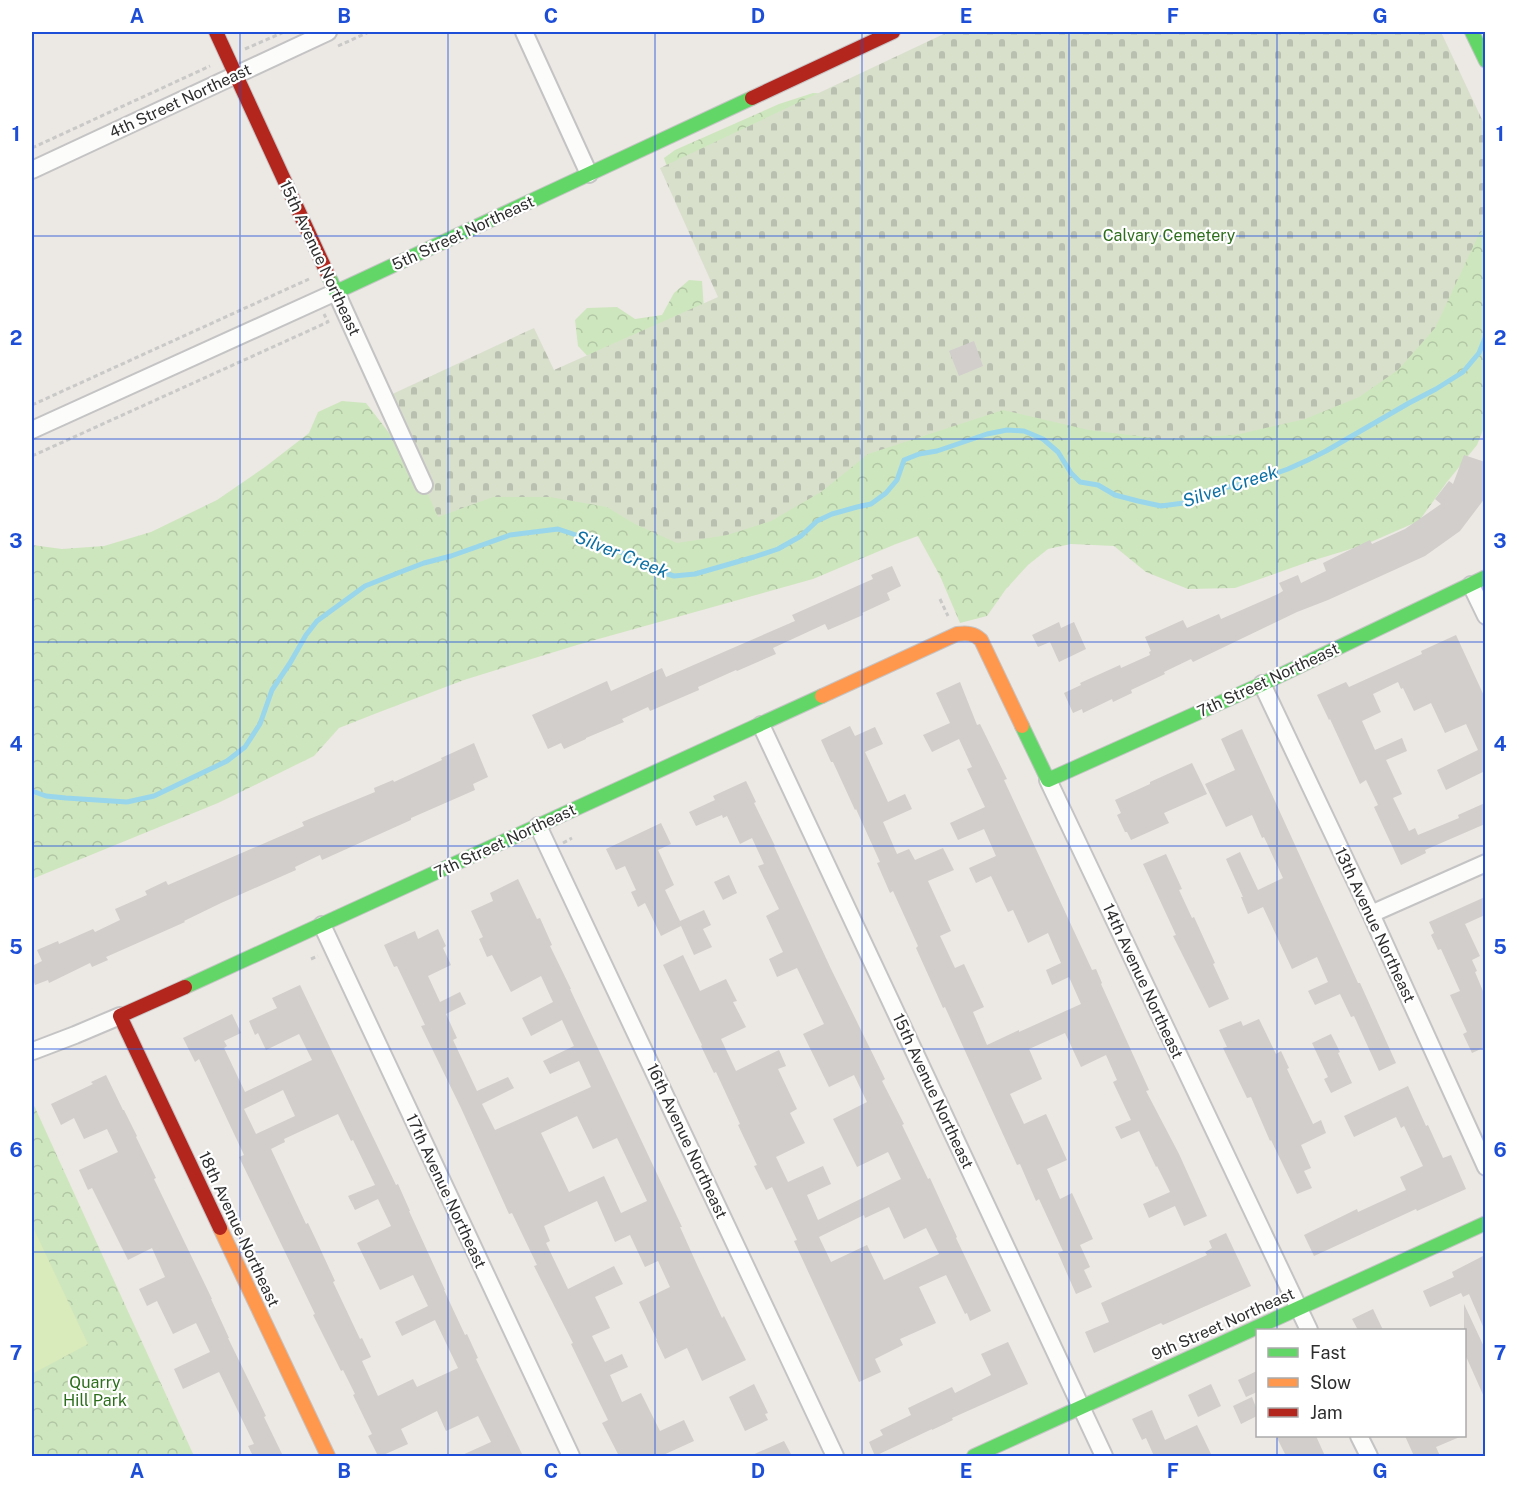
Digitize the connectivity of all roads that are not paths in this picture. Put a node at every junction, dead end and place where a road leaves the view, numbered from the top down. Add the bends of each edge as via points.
1 (216, 32) edge
2 (328, 32) edge
3 (524, 32) edge
4 (893, 32) edge
5 (1472, 32) edge
6 (1485, 61) edge
7 (236, 75) junction
8 (32, 170) edge
9 (589, 174) junction
10 (336, 292) junction
11 (32, 430) edge
12 (424, 485) dead end
13 (1478, 581) edge
14 (1485, 616) edge
15 (976, 634) joint
16 (1262, 684) junction
17 (761, 725) junction
18 (1048, 780) junction
19 (538, 826) junction
20 (1485, 863) edge
21 (1371, 914) junction
22 (322, 925) junction
23 (120, 1016) junction
24 (33, 1051) edge
25 (1485, 1167) edge
26 (1485, 1223) edge
27 (1299, 1308) junction
28 (1310, 1329) edge
29 (1081, 1407) junction
30 (1360, 1437) edge
31 (328, 1456) edge
32 (571, 1456) edge
33 (835, 1456) edge
34 (974, 1456) edge
35 (1104, 1456) edge
36 (1369, 1456) edge

1 - 7 street, 15th Avenue Northeast
2 - 7 street, 4th Street Northeast
3 - 9 street
4 - 9 street, 5th Street Northeast
5 - 6 street
7 - 8 street, 4th Street Northeast
7 - 10 street, 15th Avenue Northeast
9 - 10 street, 5th Street Northeast
10 - 11 street, 5th Street Northeast
10 - 12 street, 15th Avenue Northeast
13 - 14 street
13 - 16 street, 7th Street Northeast
15 - 17 street, 7th Street Northeast via 957,634
15 - 18 street, 14th Avenue Northeast via 987,649
16 - 18 street, 7th Street Northeast
16 - 21 street, 13th Avenue Northeast
17 - 19 street, 7th Street Northeast
17 - 29 street, 15th Avenue Northeast
18 - 27 street, 14th Avenue Northeast
19 - 22 street, 7th Street Northeast
19 - 33 street, 16th Avenue Northeast
20 - 21 street
21 - 25 street, 13th Avenue Northeast
22 - 23 street, 7th Street Northeast
22 - 32 street, 17th Avenue Northeast
23 - 24 street, 7th Street Northeast
23 - 31 street, 18th Avenue Northeast
26 - 27 street, 9th Street Northeast
27 - 28 street, 14th Avenue Northeast
27 - 29 street, 9th Street Northeast
29 - 34 street, 9th Street Northeast
29 - 35 street, 15th Avenue Northeast
30 - 36 street

